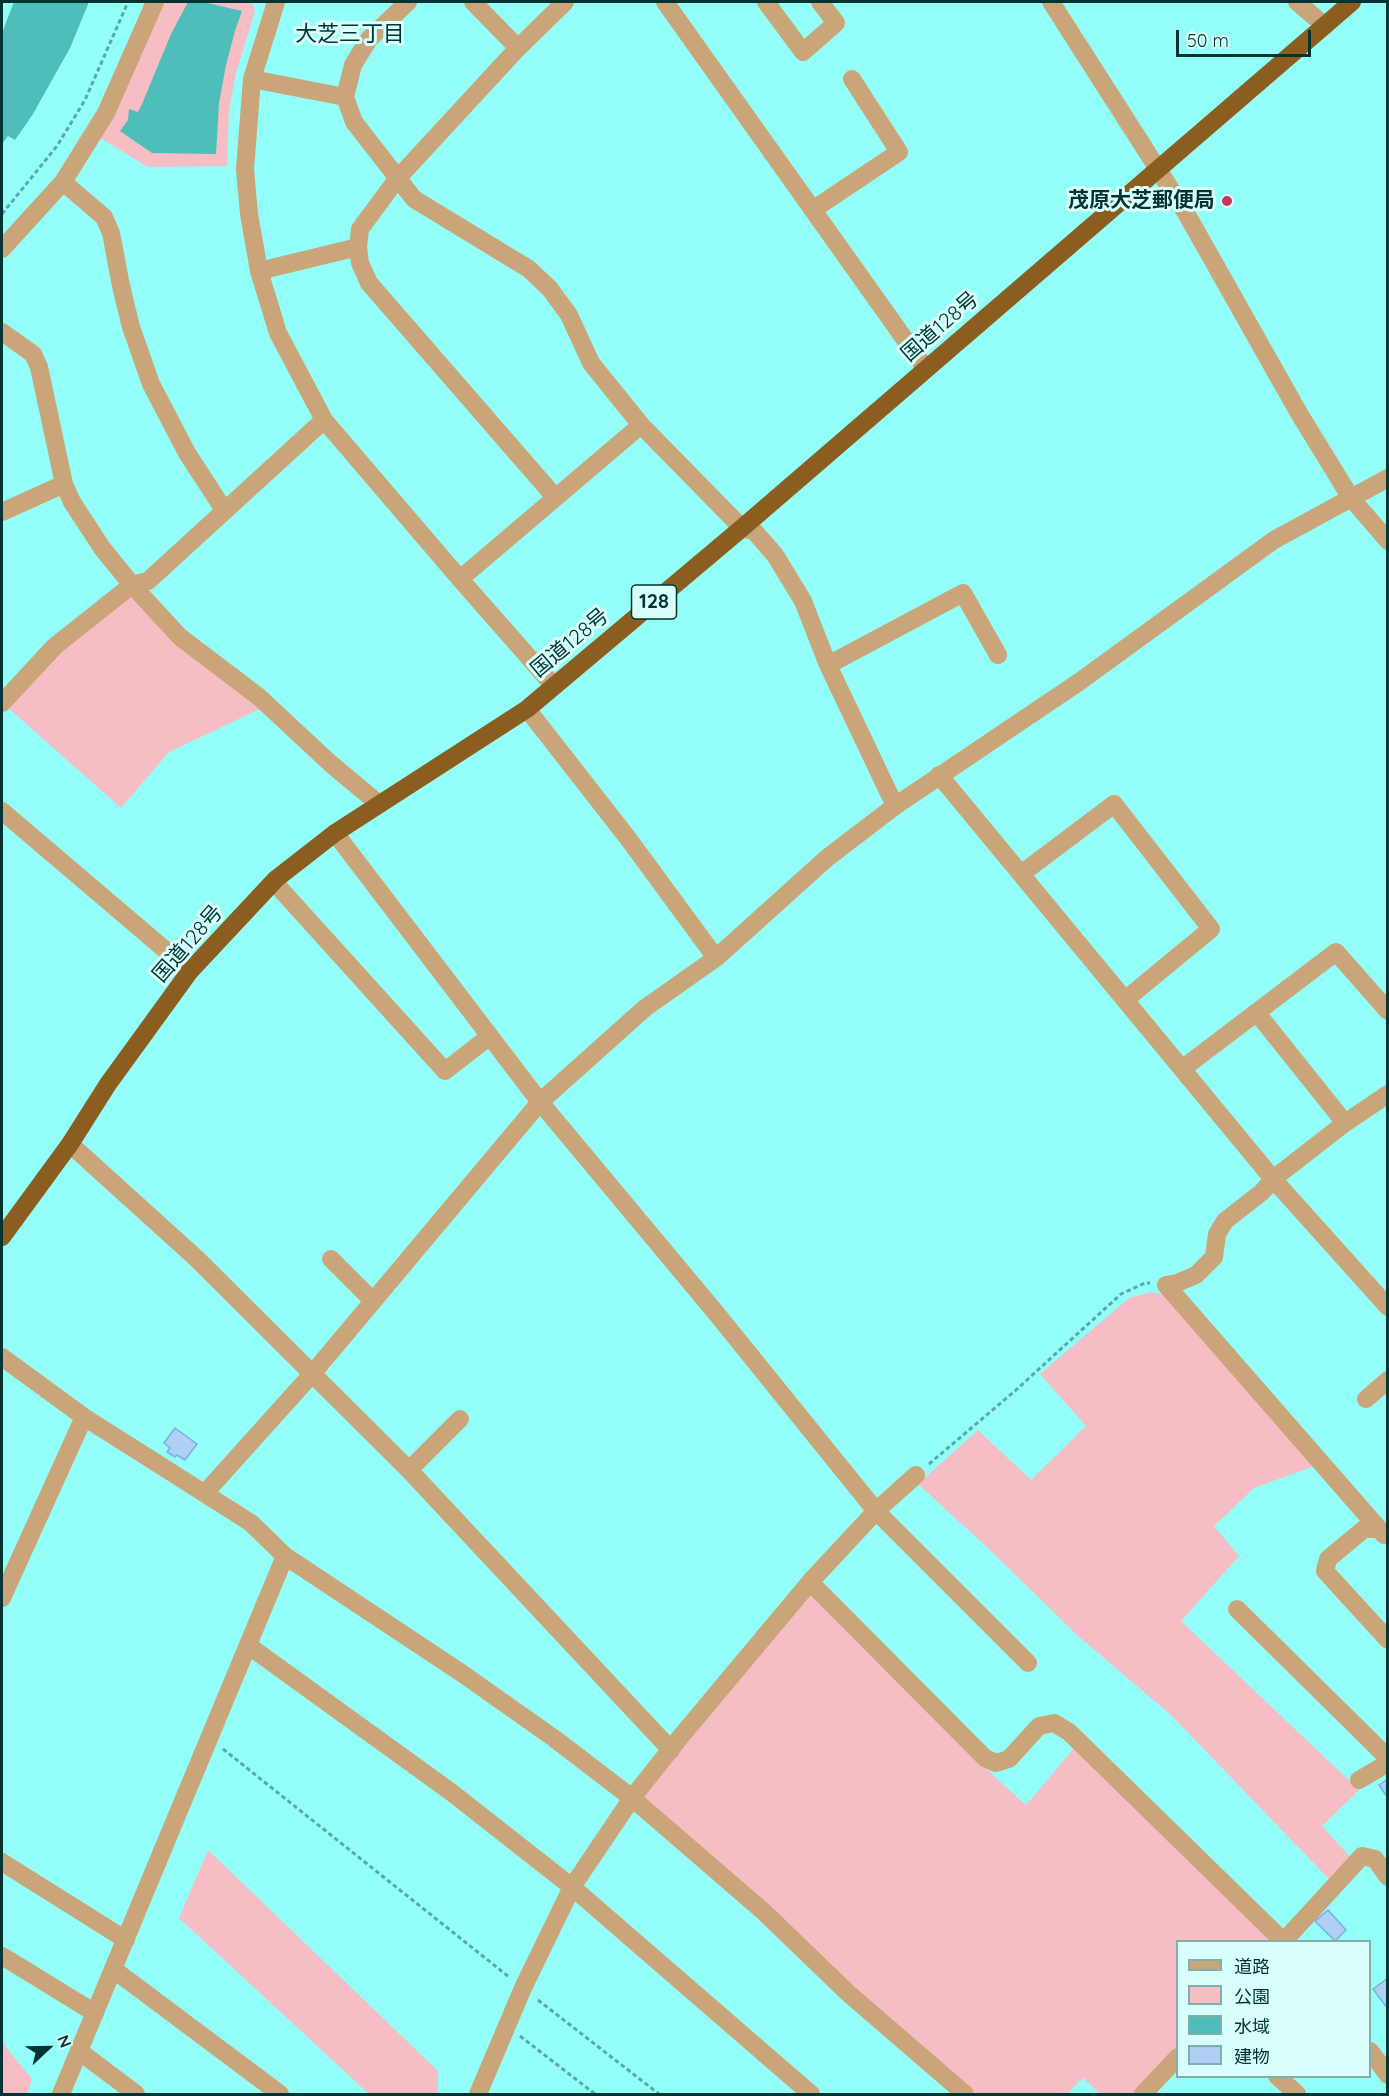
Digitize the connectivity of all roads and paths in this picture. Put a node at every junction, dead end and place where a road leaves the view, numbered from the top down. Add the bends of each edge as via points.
1 (128, 2) edge
2 (155, 2) edge
3 (276, 2) edge
4 (408, 2) edge
5 (473, 2) edge
6 (565, 2) edge
7 (665, 2) edge
8 (766, 2) edge
9 (820, 2) edge
10 (1051, 2) edge
11 (1297, 2) edge
12 (1352, 2) edge
13 (1324, 26) junction
14 (518, 48) junction
15 (252, 79) junction
16 (852, 79) dead end
17 (345, 97) junction
18 (1158, 169) junction
19 (397, 179) junction
20 (63, 182) junction
21 (814, 209) junction
22 (2, 214) edge
23 (358, 247) junction
24 (2, 249) edge
25 (259, 271) junction
26 (2, 332) edge
27 (926, 369) junction
28 (324, 420) junction
29 (641, 425) junction
30 (1388, 478) edge
31 (64, 483) junction
32 (555, 497) junction
33 (1351, 498) junction
34 (224, 510) junction
35 (2, 512) edge
36 (742, 528) junction
37 (1388, 541) edge
38 (460, 579) junction
39 (132, 585) junction
40 (998, 655) dead end
41 (828, 665) junction
42 (554, 686) junction
43 (2, 703) edge
44 (527, 710) junction
45 (939, 775) junction
46 (379, 804) junction
47 (895, 806) junction
48 (2, 811) edge
49 (335, 832) junction
50 (1021, 874) junction
51 (274, 882) junction
52 (716, 958) junction
53 (190, 971) junction
54 (1125, 1000) junction
55 (1388, 1011) edge
56 (1257, 1013) junction
57 (489, 1036) junction
58 (1182, 1069) junction
59 (1388, 1094) edge
60 (540, 1102) junction
61 (1345, 1123) junction
62 (70, 1144) junction
63 (1273, 1179) junction
64 (2, 1237) edge
65 (331, 1259) dead end
66 (1166, 1285) junction
67 (373, 1301) junction
68 (1388, 1307) edge
69 (2, 1357) edge
70 (312, 1374) junction
71 (1388, 1380) edge
72 (1366, 1399) dead end
73 (84, 1417) junction
74 (460, 1419) dead end
75 (409, 1470) junction
76 (916, 1475) joint
77 (206, 1493) junction
78 (876, 1511) junction
79 (1383, 1534) edge
80 (285, 1556) junction
81 (810, 1582) junction
82 (2, 1598) edge
83 (1238, 1609) dead end
84 (1388, 1640) edge
85 (249, 1646) junction
86 (1028, 1663) dead end
87 (210, 1739) junction
88 (671, 1750) junction
89 (1388, 1758) edge
90 (1388, 1763) edge
91 (1359, 1780) dead end
92 (633, 1798) junction
93 (2, 1862) edge
94 (1388, 1876) edge
95 (572, 1887) junction
96 (126, 1940) junction
97 (1283, 1940) edge
98 (1285, 1940) edge
99 (2, 1956) edge
100 (114, 1969) junction
101 (523, 1988) junction
102 (95, 2013) junction
103 (507, 2025) junction
104 (79, 2051) junction
105 (1371, 2052) edge
106 (1176, 2059) edge
107 (1388, 2075) edge
108 (1279, 2078) edge
109 (61, 2094) edge
110 (136, 2094) edge
111 (280, 2094) edge
112 (478, 2094) edge
113 (595, 2094) edge
114 (659, 2094) edge
115 (811, 2094) edge
116 (965, 2094) edge
117 (1143, 2094) edge
118 (1297, 2094) edge

1 - 22 path via 85,100 57,146
2 - 20 street via 106,114
3 - 15 street
4 - 17 street via 369,39 353,64
5 - 14 street
6 - 14 street
7 - 21 street
8 - 9 street via 803,52 836,23
10 - 18 street
11 - 13 street
12 - 13 highway, 国道128号 / 128
13 - 18 highway, 国道128号 / 128
14 - 19 street
15 - 17 street
15 - 25 street via 245,169
16 - 21 street via 899,152
17 - 19 street via 354,122
18 - 27 highway, 国道128号 / 128
18 - 33 street
19 - 23 street via 360,229
19 - 29 street via 414,199 529,270 550,288 569,315 591,363
20 - 24 street
20 - 34 street via 104,217 131,327 151,384 187,453
21 - 27 street
23 - 25 street
23 - 32 street via 369,283
25 - 28 street via 278,333
26 - 31 street via 33,354 39,367
27 - 36 highway, 国道128号 / 128
28 - 34 street
28 - 38 street
29 - 32 street
29 - 36 street
30 - 33 street
31 - 35 street
31 - 39 street via 102,548
32 - 38 street
33 - 37 street
33 - 45 street via 1274,540 1079,682
34 - 39 street via 148,581
36 - 41 street via 754,531 775,555 803,600
36 - 42 highway, 国道128号 / 128
38 - 42 street
39 - 43 street via 55,646
39 - 46 street via 180,637 259,697
40 - 41 street via 963,593
41 - 47 street
42 - 44 highway, 国道128号 / 128
44 - 46 highway, 国道128号 / 128
44 - 52 street
45 - 47 street
45 - 50 street
46 - 49 highway, 国道128号 / 128
47 - 52 street via 827,858
48 - 53 street
49 - 51 highway, 国道128号 / 128
49 - 57 street
50 - 54 street
50 - 54 street via 1114,804 1211,929
51 - 53 highway, 国道128号 / 128
51 - 57 street via 445,1071
52 - 60 street via 645,1008
53 - 62 highway, 国道128号 / 128
54 - 58 street
55 - 56 street via 1336,952
56 - 58 street
56 - 61 street
57 - 60 street
58 - 63 street
59 - 61 street
60 - 67 street
60 - 78 street
61 - 63 street
62 - 64 highway, 国道128号 / 128
62 - 70 street via 196,1258
63 - 66 street via 1225,1221 1217,1234 1214,1257 1196,1275
63 - 68 street
65 - 67 street
66 - 76 path via 1144,1283 1121,1294
66 - 79 street
67 - 70 street
69 - 73 street
70 - 75 street
70 - 77 street
71 - 72 street
73 - 77 street
73 - 82 street
74 - 75 street
75 - 88 street
76 - 78 street
77 - 80 street via 251,1523
78 - 81 street
78 - 86 street
79 - 84 street via 1364,1529 1328,1559 1325,1571
80 - 85 street
80 - 92 street via 472,1680
81 - 88 street
81 - 97 street via 985,1758 996,1763 1010,1759 1039,1726 1054,1724 1069,1732
83 - 89 street
85 - 87 street
85 - 95 street via 451,1792
87 - 96 street
87 - 101 path
88 - 92 street
90 - 91 street
92 - 95 street
92 - 116 street
93 - 96 street
94 - 98 street via 1376,1859 1362,1856
95 - 101 street
95 - 115 street
96 - 100 street
99 - 102 street
100 - 102 street
100 - 111 street
101 - 103 street
101 - 114 path
102 - 104 street
103 - 112 street
103 - 113 path
104 - 109 street
104 - 110 street
105 - 107 street
106 - 117 street
108 - 118 street

